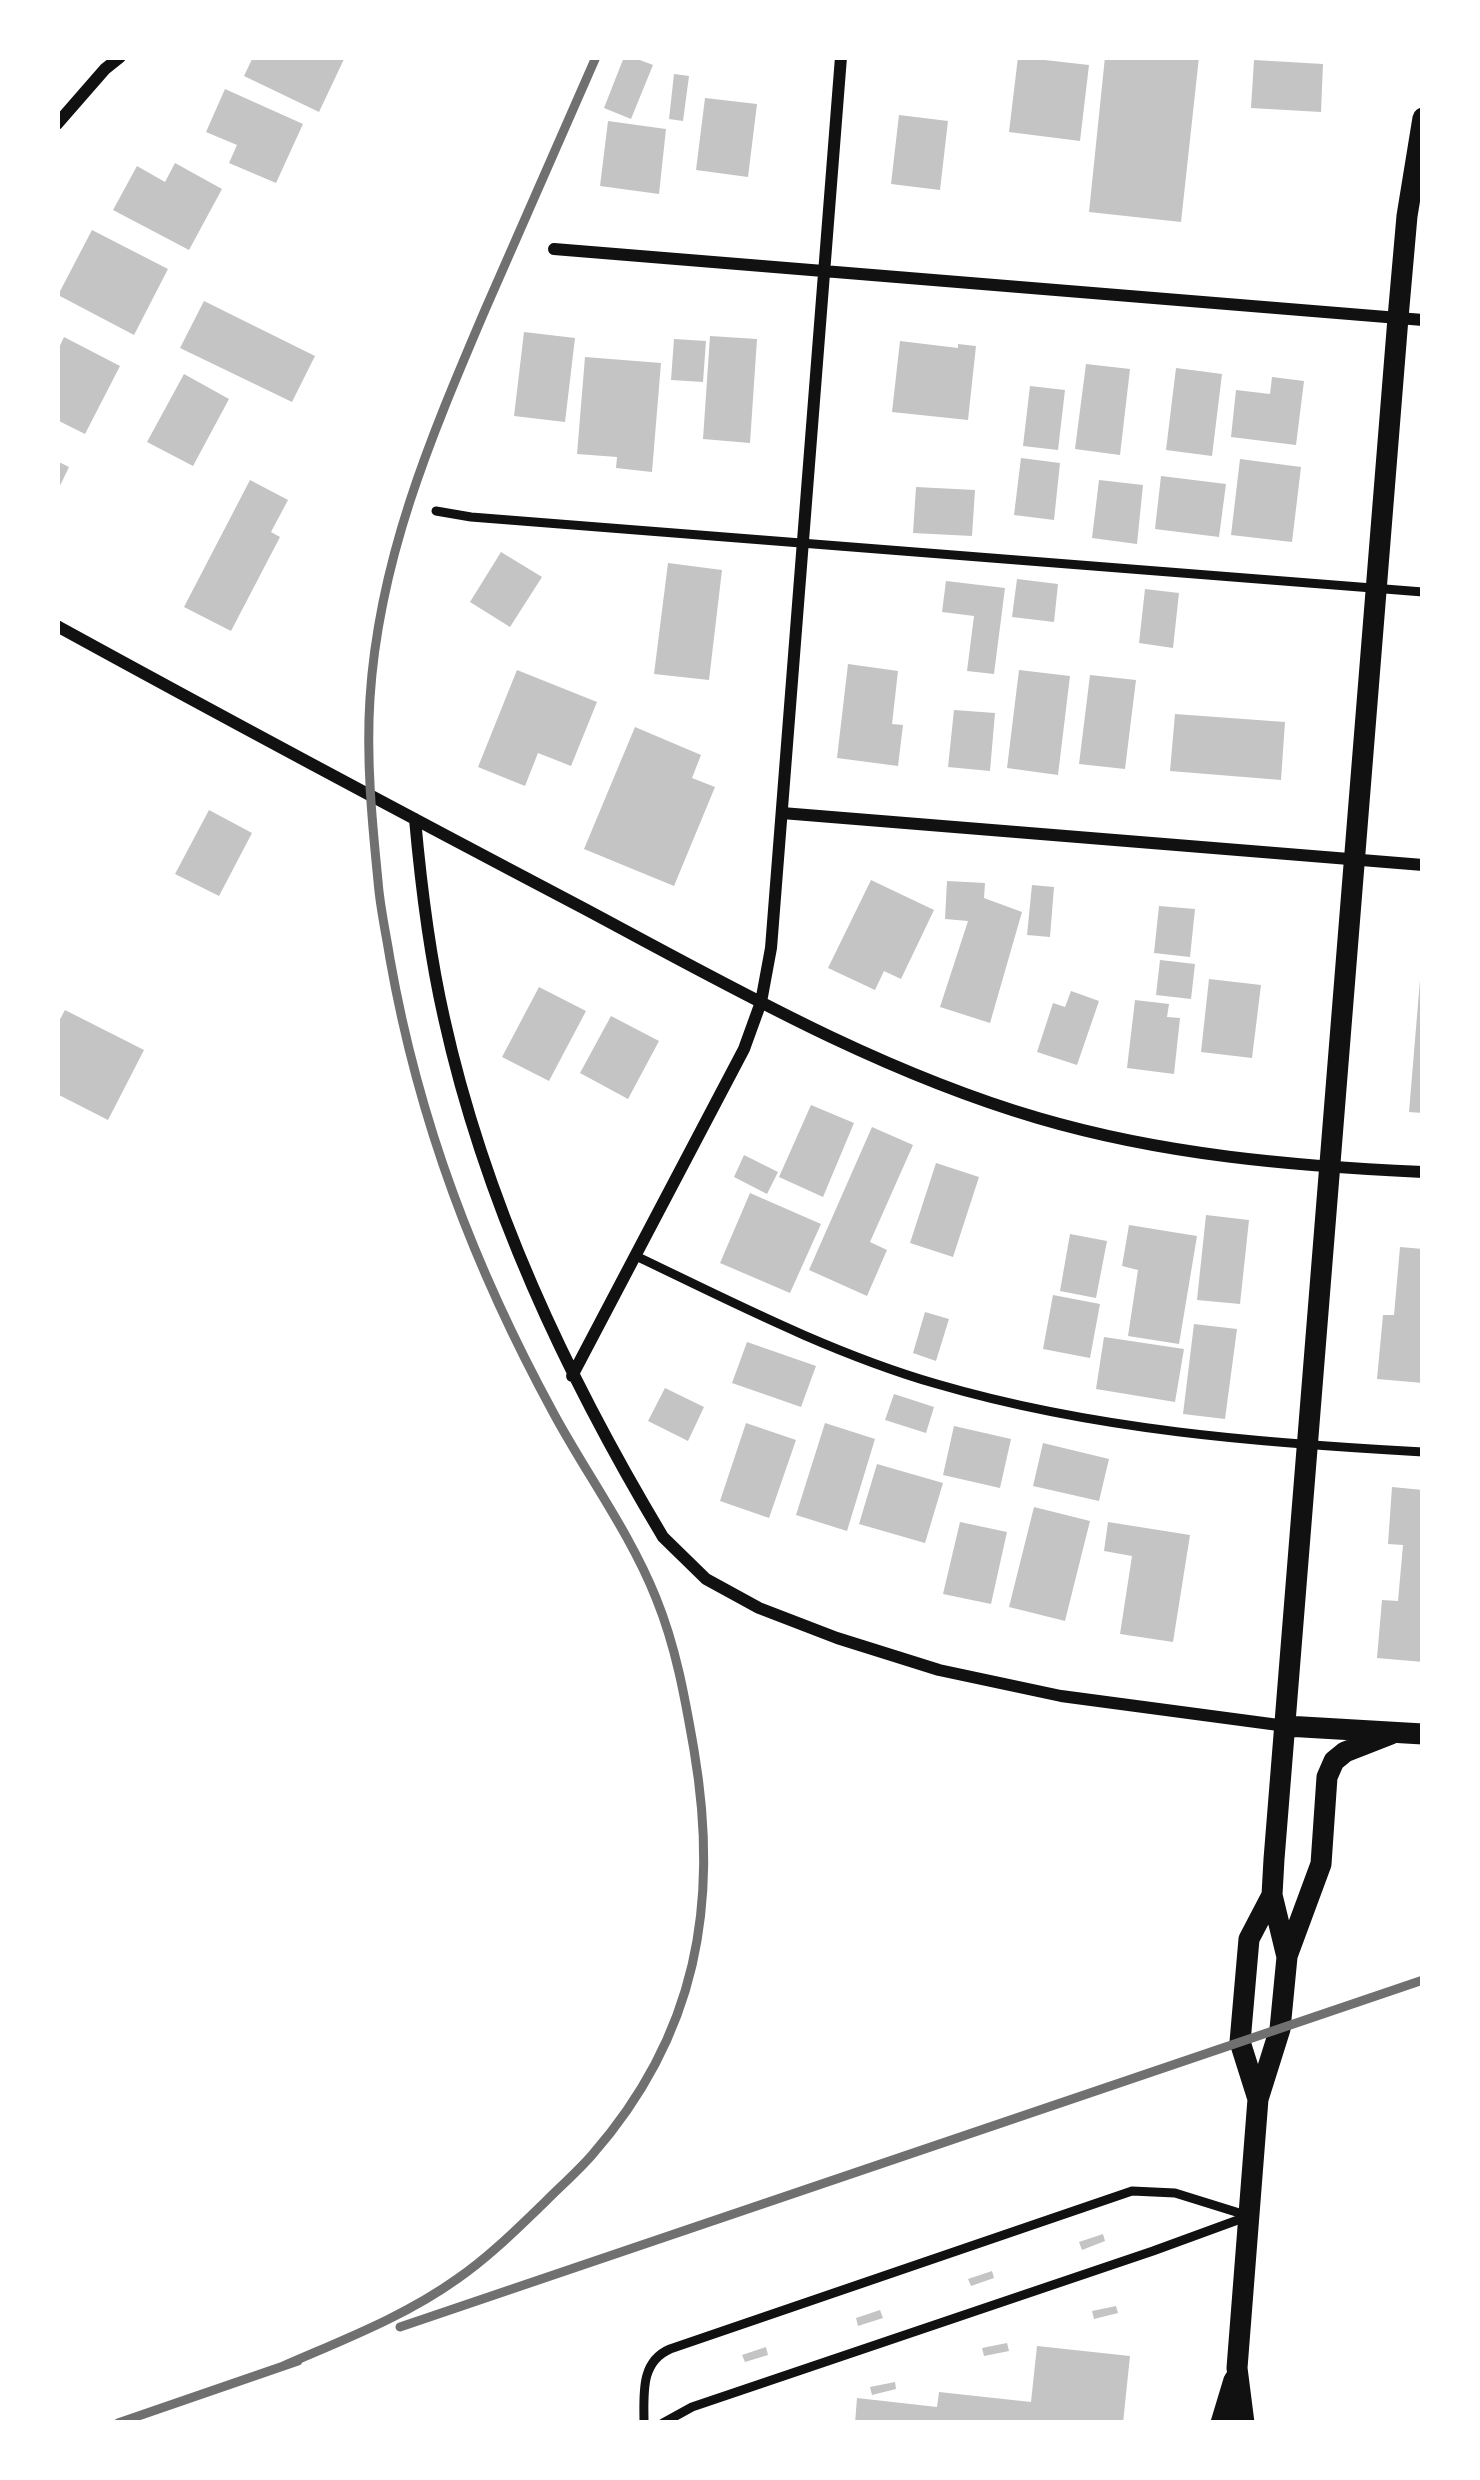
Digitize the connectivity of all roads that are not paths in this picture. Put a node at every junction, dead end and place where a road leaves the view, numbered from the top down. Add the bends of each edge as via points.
1 (120, 57) edge
2 (841, 57) edge
3 (1423, 118) edge
4 (57, 124) edge
5 (554, 249) dead end
6 (825, 271) junction
7 (1398, 318) junction
8 (1423, 320) edge
9 (436, 511) dead end
10 (803, 544) junction
11 (1377, 589) junction
12 (1423, 592) edge
13 (57, 626) edge
14 (782, 813) junction
15 (415, 819) junction
16 (1355, 859) junction
17 (1423, 865) edge
18 (761, 1002) junction
19 (1331, 1168) junction
20 (1423, 1172) edge
21 (636, 1256) junction
22 (572, 1376) junction
23 (1308, 1444) junction
24 (1423, 1452) edge
25 (1286, 1726) junction
26 (1391, 1734) junction
27 (1423, 1734) edge
28 (1272, 1895) junction
29 (1287, 1957) junction
30 (1258, 2099) junction
31 (1249, 2216) junction
32 (1238, 2368) junction
33 (644, 2423) edge
34 (663, 2423) edge
35 (1221, 2423) edge
36 (1244, 2423) edge

1 - 4 street
2 - 6 street
3 - 7 street
5 - 6 street
6 - 7 street
6 - 10 street
7 - 8 street
7 - 11 street
9 - 10 lane
10 - 11 lane
10 - 14 street
11 - 12 lane
11 - 16 street
13 - 15 street
14 - 16 street
14 - 18 street
15 - 18 street
15 - 22 street via 424,916 465,1099 495,1194
16 - 17 street
16 - 19 street
18 - 19 street via 931,1081 1037,1118 1156,1147
18 - 21 street
19 - 20 street
19 - 23 street
21 - 22 street
21 - 23 lane via 933,1383 1042,1411
22 - 25 street via 663,1537 706,1579 759,1608 939,1670 1061,1696
23 - 24 lane
23 - 25 street
25 - 26 street
25 - 28 street
26 - 27 street
26 - 29 street via 1334,1761 1321,1864
28 - 29 street
28 - 30 street via 1249,1939 1240,2042
29 - 30 street via 1280,2029
30 - 31 street
31 - 32 street
31 - 33 lane via 1175,2193 1132,2191 670,2349 649,2366
31 - 34 lane
32 - 35 street
32 - 36 street

